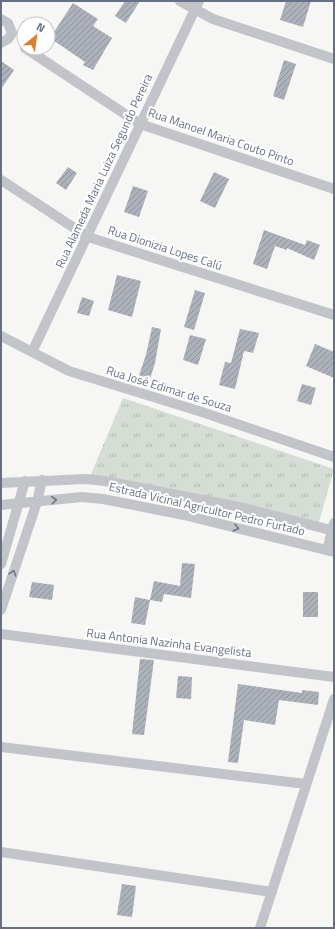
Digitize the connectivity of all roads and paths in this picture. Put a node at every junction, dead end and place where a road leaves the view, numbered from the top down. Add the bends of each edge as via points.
1 (180, 1) edge
2 (197, 6) edge
3 (1, 19) edge
4 (5, 40) edge
5 (16, 45) edge
6 (36, 56) edge
7 (334, 59) edge
8 (140, 124) junction
9 (1, 180) edge
10 (334, 189) edge
11 (88, 237) junction
12 (334, 315) edge
13 (1, 336) edge
14 (32, 352) junction
15 (334, 457) edge
16 (42, 480) junction
17 (25, 481) junction
18 (1, 483) edge
19 (37, 502) junction
20 (20, 504) junction
21 (1, 505) edge
22 (333, 528) edge
23 (330, 551) edge
24 (1, 564) edge
25 (1, 610) edge
26 (1, 634) edge
27 (334, 677) edge
28 (334, 699) edge
29 (1, 747) edge
30 (306, 784) junction
31 (1, 852) edge
32 (272, 892) junction
33 (260, 928) edge

1 - 2 street
2 - 7 street via 213,19
2 - 8 street, Rua Alameda Maria Luiza Segundo Pereira
3 - 4 street, Rua Manoel Maria Couto Pinto via 10,26 12,33
4 - 5 street, Rua Manoel Maria Couto Pinto
6 - 8 street, Rua Manoel Maria Couto Pinto
8 - 10 street, Rua Manoel Maria Couto Pinto
8 - 11 street, Rua Alameda Maria Luiza Segundo Pereira
9 - 11 street, Rua Dionizia Lopes Calú
11 - 12 street, Rua Dionizia Lopes Calú
11 - 14 street, Rua Alameda Maria Luiza Segundo Pereira
13 - 14 street, Rua José Edimar de Souza
14 - 15 street, Rua José Edimar de Souza via 69,371 97,381 202,412
16 - 17 street, Estrada Vicinal Agricultor Pedro Furtado
16 - 19 street
16 - 22 street, Estrada Vicinal Agricultor Pedro Furtado via 105,481
17 - 18 street, Estrada Vicinal Agricultor Pedro Furtado
17 - 20 street
19 - 20 street, Estrada Vicinal Agricultor Pedro Furtado
19 -> 23 street, Estrada Vicinal Agricultor Pedro Furtado via 82,497 103,499 184,515
25 -> 19 street
20 - 21 street, Estrada Vicinal Agricultor Pedro Furtado
20 - 24 street
22 - 23 street
26 - 27 street, Rua Antonia Nazinha Evangelista
28 - 30 street
29 - 30 street
30 - 32 street
31 - 32 street
32 - 33 street

